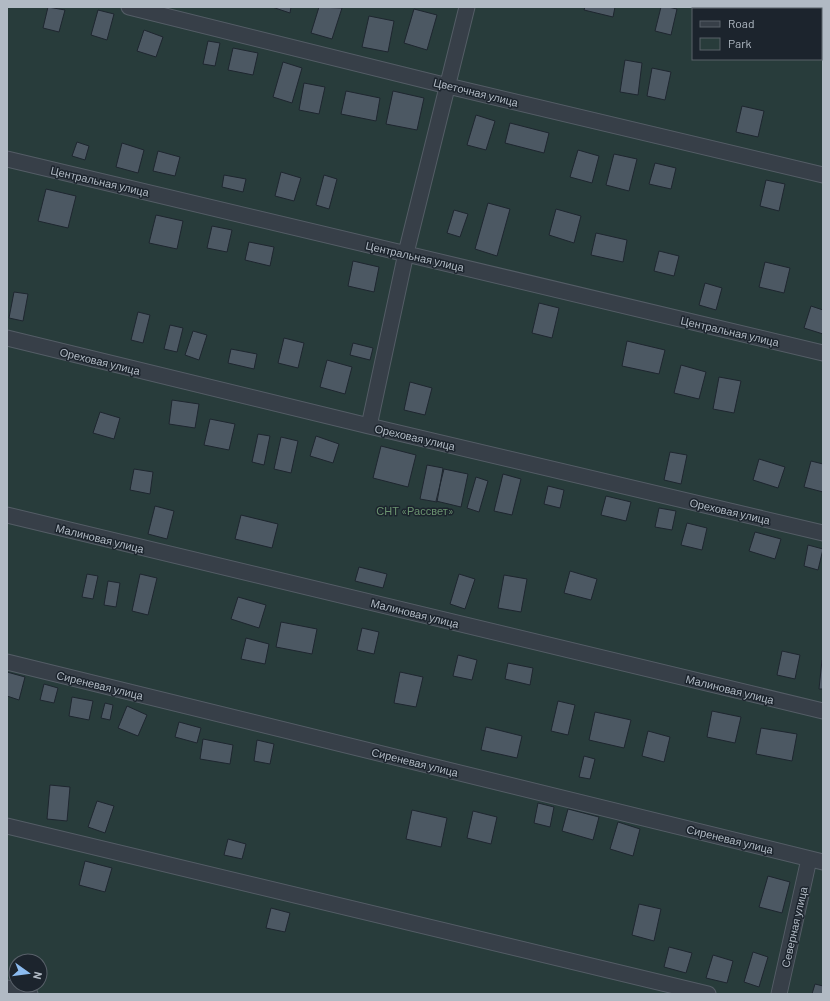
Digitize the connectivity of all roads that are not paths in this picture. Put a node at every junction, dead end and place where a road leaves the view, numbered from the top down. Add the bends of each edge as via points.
1 (129, 7) edge
2 (467, 7) edge
3 (448, 86) junction
4 (7, 159) edge
5 (823, 175) edge
6 (406, 253) junction
7 (7, 338) edge
8 (823, 353) edge
9 (369, 426) junction
10 (7, 515) edge
11 (823, 533) edge
12 (7, 662) edge
13 (823, 711) edge
14 (7, 826) edge
15 (816, 861) edge
16 (7, 988) edge
17 (30, 994) edge
18 (708, 994) edge
19 (779, 994) edge

1 - 3 street, Цветочная улица
2 - 3 street
3 - 5 street, Цветочная улица
3 - 6 street
4 - 6 street, Центральная улица
6 - 8 street, Центральная улица
6 - 9 street
7 - 9 street, Ореховая улица
9 - 11 street, Ореховая улица
10 - 13 street, Малиновая улица
12 - 15 street, Сиреневая улица
14 - 18 street
15 - 19 street, Северная улица
16 - 17 street

